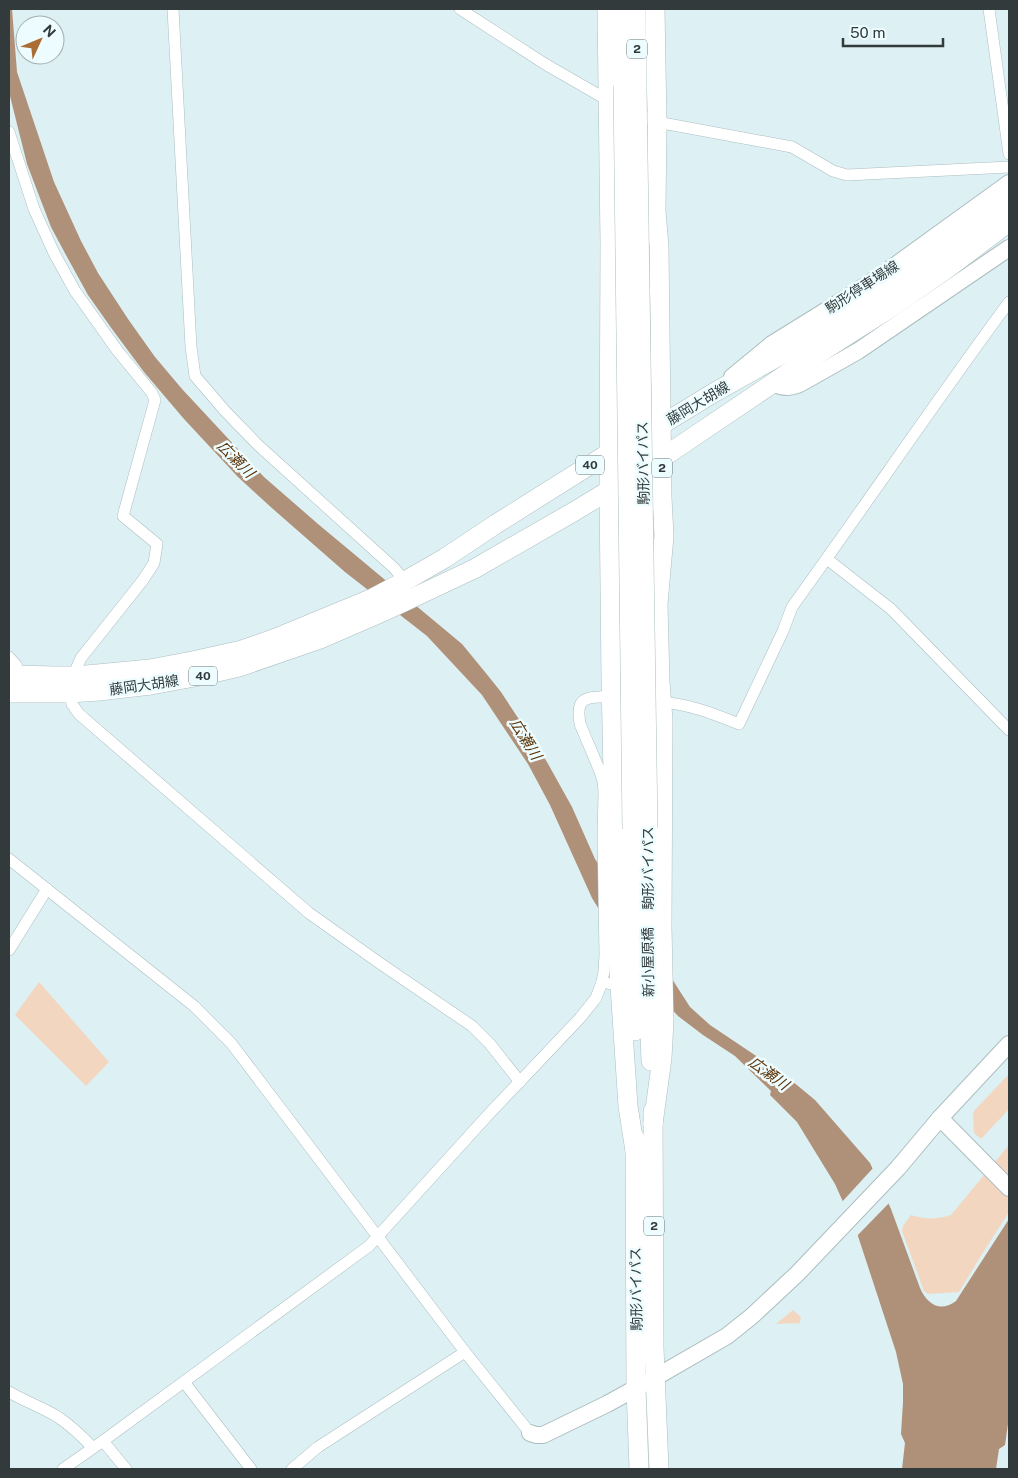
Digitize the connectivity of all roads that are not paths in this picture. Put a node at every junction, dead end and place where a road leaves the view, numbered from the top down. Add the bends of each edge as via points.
1 (174, 9) edge
2 (463, 9) edge
3 (606, 9) edge
4 (622, 9) edge
5 (636, 9) edge
6 (655, 9) edge
7 (989, 9) edge
8 (630, 87) junction
9 (611, 102) junction
10 (652, 120) junction
11 (9, 132) edge
12 (1009, 154) edge
13 (1009, 167) edge
14 (1009, 183) edge
15 (1009, 202) edge
16 (1000, 222) edge
17 (1009, 248) edge
18 (1009, 302) edge
19 (773, 383) junction
20 (715, 392) junction
21 (661, 425) junction
22 (609, 453) junction
23 (662, 458) junction
24 (609, 490) junction
25 (576, 512) junction
26 (610, 538) junction
27 (827, 559) junction
28 (407, 587) junction
29 (380, 604) junction
30 (9, 657) edge
31 (14, 676) edge
32 (76, 676) junction
33 (9, 693) edge
34 (70, 693) junction
35 (611, 696) junction
36 (662, 702) junction
37 (1009, 730) edge
38 (640, 829) junction
39 (9, 859) edge
40 (47, 889) junction
41 (634, 898) joint
42 (655, 922) junction
43 (9, 950) edge
44 (602, 982) junction
45 (625, 982) junction
46 (649, 1008) joint
47 (1009, 1044) edge
48 (520, 1082) junction
49 (940, 1118) junction
50 (653, 1124) junction
51 (1009, 1188) edge
52 (378, 1237) junction
53 (465, 1352) junction
54 (656, 1377) junction
55 (184, 1382) junction
56 (636, 1388) junction
57 (9, 1392) edge
58 (530, 1433) joint
59 (103, 1441) junction
60 (93, 1448) junction
61 (63, 1469) edge
62 (126, 1469) edge
63 (251, 1469) edge
64 (292, 1469) edge
65 (639, 1469) edge
66 (659, 1469) edge

1 - 28 street via 195,376 258,445 394,568
2 - 9 street via 545,64
3 - 9 main road, 2
4 - 8 main road, 駒形バイパス / 2
5 - 8 main road, 駒形バイパス / 2
6 - 10 main road, 2
7 - 12 street
8 - 38 main road, 駒形バイパス / 2, bridge
9 - 22 main road, 2
10 - 13 street via 792,147 833,171 847,175
10 - 21 main road, 2 via 659,247
11 - 32 street via 34,209 54,253 76,291 155,400 123,516 157,544 154,563 81,658
14 - 20 street, 駒形停車場線 via 879,277 772,344
15 - 16 main road, 40
16 - 19 main road, 藤岡大胡線 / 40 via 948,268
16 - 20 main road, 藤岡大胡線 / 40 via 840,322
17 - 19 street via 858,351 805,382 789,387
18 - 27 street
19 - 23 main road, 藤岡大胡線 / 40
20 - 21 main road, 藤岡大胡線 / 40
21 - 22 main road, 藤岡大胡線 / 40
21 - 23 main road, 2
22 - 24 main road, 2
22 - 28 main road, 藤岡大胡線 / 40 via 496,524
23 - 24 main road, 藤岡大胡線 / 40
23 - 36 main road, 2 via 664,536 658,604
24 - 25 main road, 藤岡大胡線 / 40
24 - 26 main road, 2
25 - 26 main road via 594,517
25 - 28 main road, 藤岡大胡線 / 40 via 474,569
26 - 35 main road, 2
27 - 36 street via 792,607 739,724 701,709
27 - 37 street via 891,609
28 - 29 main road, 40
29 - 32 main road, 藤岡大胡線 / 40 via 242,650 158,667
29 - 34 main road, 藤岡大胡線 / 40 via 320,639 239,668 151,685
30 - 31 street via 16,665
31 - 32 main road, 藤岡大胡線 / 40
33 - 34 main road, 藤岡大胡線 / 40
34 - 48 street via 79,714 309,913 472,1026
35 - 36 street
35 - 44 street via 586,698 582,701 579,716 603,781 605,802 605,955
35 - 45 main road, 2
36 - 42 main road, 2
38 - 41 main road, 駒形バイパス / 2
38 - 42 main road, 駒形バイパス / 2
39 - 40 street
40 - 43 street
40 - 52 street via 214,1025
41 - 45 main road, 新小屋原橋 / 2
42 - 46 main road, 新小屋原橋 / 2
42 - 50 main road, 2 via 664,1021
44 - 45 street
44 - 48 street via 596,998 580,1018
45 - 56 main road, 駒形バイパス / 2 via 635,1151
46 - 50 main road, 駒形バイパス / 2
47 - 49 street
48 - 52 street
49 - 51 street
49 - 54 street via 898,1168 774,1297 727,1336
50 - 54 main road, 駒形バイパス / 2
52 - 53 street
52 - 55 street
53 - 58 street
53 - 64 street via 318,1447
54 - 56 street
54 - 66 main road, 駒形バイパス / 2
55 - 59 street
55 - 63 street
56 - 58 street via 552,1432 543,1435
56 - 65 main road, 駒形バイパス / 2
57 - 60 street via 56,1416
59 - 60 street
59 - 62 street
60 - 61 street

